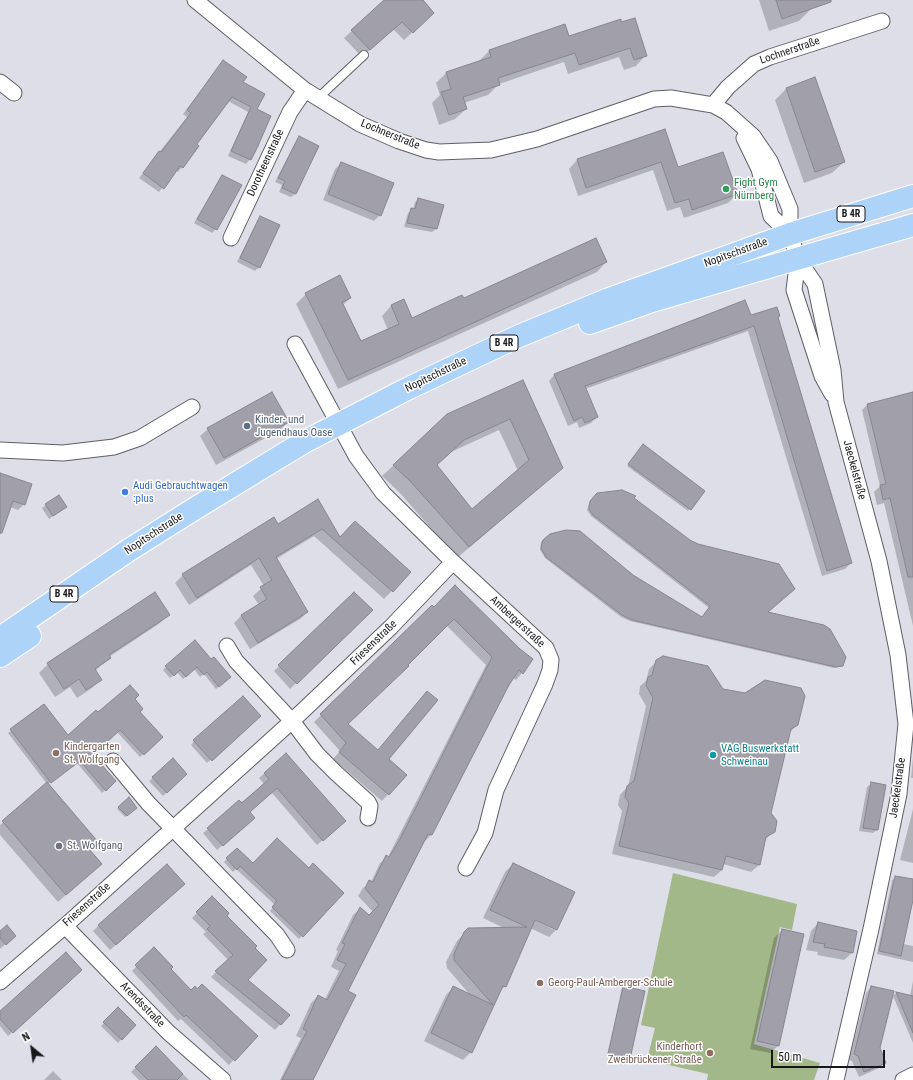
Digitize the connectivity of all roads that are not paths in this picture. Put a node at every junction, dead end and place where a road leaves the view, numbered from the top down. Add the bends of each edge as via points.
1 (195, 0) edge
2 (882, 21) dead end
3 (364, 55) dead end
4 (0, 82) edge
5 (304, 90) junction
6 (14, 93) dead end
7 (318, 98) junction
8 (713, 105) junction
9 (913, 196) edge
10 (913, 226) edge
11 (790, 234) junction
12 (231, 238) dead end
13 (798, 259) junction
14 (295, 344) dead end
15 (836, 402) junction
16 (192, 407) dead end
17 (342, 430) junction
18 (0, 450) edge
19 (453, 562) junction
20 (0, 638) edge
21 (227, 646) dead end
22 (0, 656) edge
23 (292, 721) junction
24 (909, 724) edge
25 (113, 761) dead end
26 (368, 818) dead end
27 (173, 827) junction
28 (466, 868) dead end
29 (65, 926) junction
30 (287, 950) dead end
31 (0, 982) edge
32 (913, 1075) edge
33 (223, 1080) edge
34 (836, 1080) edge
35 (903, 1080) edge

1 - 5 street, Lochnerstraße
2 - 8 street, Lochnerstraße via 754,64 728,87
3 - 7 lane
4 - 6 street
5 - 7 street, Lochnerstraße
5 - 12 street, Dorotheenstraße via 290,112
7 - 8 street, Lochnerstraße via 360,124 399,142 439,152 491,150 536,139 654,99 670,98
8 - 11 street, Lochnerstraße via 735,120 753,153 771,216
9 - 11 main road, Nopitschstraße / B 4R
10 - 13 main road, Nopitschstraße / B 4R
11 - 13 street, Lochnerstraße
11 - 17 main road, Nopitschstraße / B 4R via 543,325 452,367
13 - 15 street, Jaeckelstraße via 816,284
13 - 15 street, Jaeckelstraße via 794,290 822,376
13 - 17 main road, Nopitschstraße / B 4R via 652,301 588,323
14 - 17 street, Ambergerstraße
15 - 24 street, Jaeckelstraße via 879,561
16 - 18 street via 140,438 114,447 63,453
17 - 19 street, Ambergerstraße via 363,468 383,493
17 - 20 main road, Nopitschstraße / B 4R via 297,446 163,528
17 - 22 main road, Nopitschstraße / B 4R via 310,456 177,537
19 - 23 street, Friesenstraße via 392,627
19 - 28 street, Ambergerstraße via 546,648 551,660 545,684 496,790 485,833
21 - 23 street via 236,661
23 - 26 street via 317,754 368,802
23 - 27 street, Friesenstraße
24 - 34 street, Jaeckelstraße via 899,794
25 - 27 street via 148,803
27 - 29 street, Friesenstraße
27 - 30 street via 277,935
29 - 31 street, Friesenstraße
29 - 33 street, Arendsstraße via 168,1032
32 - 35 street

